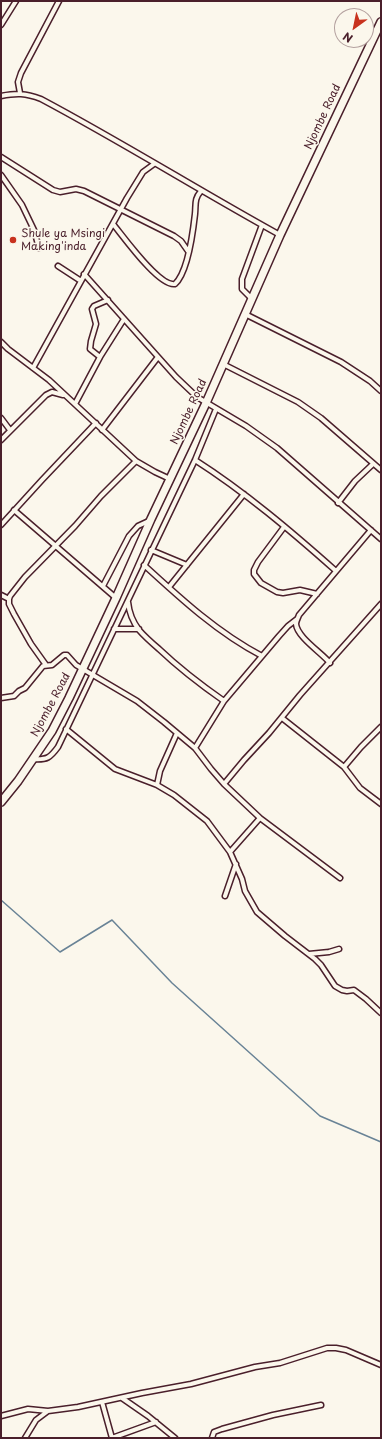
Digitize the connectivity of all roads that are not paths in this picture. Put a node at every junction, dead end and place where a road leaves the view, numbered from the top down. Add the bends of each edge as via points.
1 (16, 1) edge
2 (60, 1) edge
3 (3, 16) edge
4 (381, 22) edge
5 (1, 25) edge
6 (20, 93) junction
7 (1, 96) edge
8 (1, 157) edge
9 (154, 164) junction
10 (1, 175) edge
11 (201, 191) junction
12 (121, 209) junction
13 (113, 224) junction
14 (262, 225) junction
15 (280, 235) junction
16 (39, 248) dead end
17 (188, 251) junction
18 (58, 266) dead end
19 (84, 274) junction
20 (80, 281) junction
21 (108, 300) junction
22 (252, 300) junction
23 (245, 314) junction
24 (124, 319) junction
25 (2, 344) edge
26 (100, 357) junction
27 (158, 358) junction
28 (223, 364) junction
29 (33, 368) junction
30 (381, 391) edge
31 (64, 395) junction
32 (206, 403) junction
33 (74, 404) junction
34 (216, 409) junction
35 (1, 418) edge
36 (96, 423) junction
37 (10, 430) junction
38 (102, 430) junction
39 (1, 440) edge
40 (136, 460) junction
41 (195, 460) junction
42 (372, 464) junction
43 (381, 470) edge
44 (170, 479) junction
45 (244, 494) junction
46 (338, 503) junction
47 (14, 510) junction
48 (151, 519) junction
49 (1, 525) edge
50 (284, 527) junction
51 (371, 530) junction
52 (381, 539) edge
53 (56, 546) junction
54 (151, 550) junction
55 (144, 565) junction
56 (187, 565) junction
57 (336, 571) junction
58 (103, 586) junction
59 (169, 587) junction
60 (317, 594) junction
61 (1, 595) edge
62 (116, 598) junction
63 (9, 599) junction
64 (128, 600) junction
65 (381, 604) edge
66 (297, 619) junction
67 (114, 629) junction
68 (139, 629) junction
69 (262, 656) junction
70 (330, 663) junction
71 (46, 665) junction
72 (83, 669) junction
73 (92, 674) junction
74 (1, 698) edge
75 (224, 701) junction
76 (282, 718) junction
77 (381, 727) edge
78 (66, 729) junction
79 (177, 733) junction
80 (195, 748) junction
81 (33, 759) junction
82 (344, 767) junction
83 (224, 784) junction
84 (157, 785) junction
85 (1, 802) edge
86 (381, 804) edge
87 (260, 818) junction
88 (230, 852) junction
89 (236, 864) junction
90 (340, 878) dead end
91 (224, 896) dead end
92 (339, 949) dead end
93 (309, 954) junction
94 (381, 1014) edge
95 (381, 1365) edge
96 (122, 1398) junction
97 (102, 1402) junction
98 (320, 1405) dead end
99 (48, 1411) junction
100 (1, 1416) edge
101 (156, 1422) junction
102 (25, 1438) edge
103 (175, 1438) edge
104 (212, 1438) edge

1 - 3 street
2 - 6 street via 21,73 18,82
3 - 5 street
4 - 15 highway, Njombe Road
6 - 7 street
6 - 9 street via 41,99
8 - 12 street via 53,190 80,190
9 - 11 street
9 - 12 street via 143,172
10 - 16 street via 22,205
11 - 14 street
11 - 17 street via 195,202
12 - 13 street
12 - 17 street via 178,239
13 - 17 street via 157,276 168,283 174,284 180,278
13 - 19 street
14 - 15 street
14 - 22 street via 242,279 242,289
15 - 22 highway, Njombe Road
18 - 20 street
19 - 20 street
19 - 21 street
20 - 29 street
21 - 24 street
21 - 26 street via 92,309 96,324 90,349
22 - 23 highway, Njombe Road
23 - 28 highway, Njombe Road
23 - 30 street via 341,362
24 - 26 street
24 - 27 street
25 - 29 street
26 - 33 street
27 - 32 street
27 - 38 street
28 - 32 highway, Njombe Road
28 - 42 street via 298,402 321,418
29 - 31 street
31 - 33 street
31 - 37 street via 49,393
32 - 34 street
32 - 44 highway, Njombe Road
33 - 36 street
34 - 41 street
34 - 46 street via 272,444
35 - 37 street
36 - 38 street
36 - 47 street
37 - 39 street
38 - 40 street
40 - 44 street
40 - 53 street
41 - 45 street
41 - 54 street
42 - 43 street
42 - 46 street
44 - 48 highway, Njombe Road
45 - 50 street
45 - 56 street
46 - 51 street
47 - 49 street
47 - 53 street
48 - 58 street via 138,526 129,536
48 - 62 highway, Njombe Road
50 - 57 street
50 - 60 street via 258,562 254,574 261,583 277,592 300,590
51 - 52 street
51 - 57 street
53 - 58 street
53 - 63 street via 20,583
54 - 55 street
54 - 56 street
55 - 59 street
55 - 64 street
56 - 59 street
57 - 60 street
58 - 62 street
59 - 69 street via 232,639
60 - 66 street
61 - 63 street
62 - 72 highway, Njombe Road
63 - 71 street via 9,604 31,644
64 - 67 street
64 - 68 street via 129,610
65 - 70 street
66 - 69 street
66 - 70 street via 297,629 301,635
67 - 68 street
67 - 73 street
68 - 75 street via 178,666
69 - 75 street
70 - 76 street
71 - 72 street via 52,665 67,655 74,664
71 - 74 street via 40,668 25,688 14,696
72 - 73 street
72 - 81 highway, Njombe Road via 52,731
73 - 78 street
73 - 79 street via 146,708
75 - 80 street
76 - 82 street
76 - 83 street
77 - 82 street
78 - 81 street via 52,755 47,759
78 - 84 street via 115,769
79 - 80 street
79 - 84 street via 160,771
80 - 83 street
81 - 85 highway, Njombe Road
82 - 86 street via 360,788
83 - 87 street
84 - 88 street via 174,794 206,821
87 - 88 street
87 - 90 street
88 - 89 street
89 - 91 street
89 - 93 street via 245,891 257,912
92 - 93 street
93 - 94 street via 321,964 335,986 342,990 354,990
95 - 96 street via 346,1350 332,1347 280,1363
96 - 97 street
96 - 101 street
97 - 99 street
97 - 101 street via 112,1438
98 - 104 street via 222,1429 214,1432
99 - 100 street via 28,1410
99 - 102 street via 36,1420
101 - 103 street

